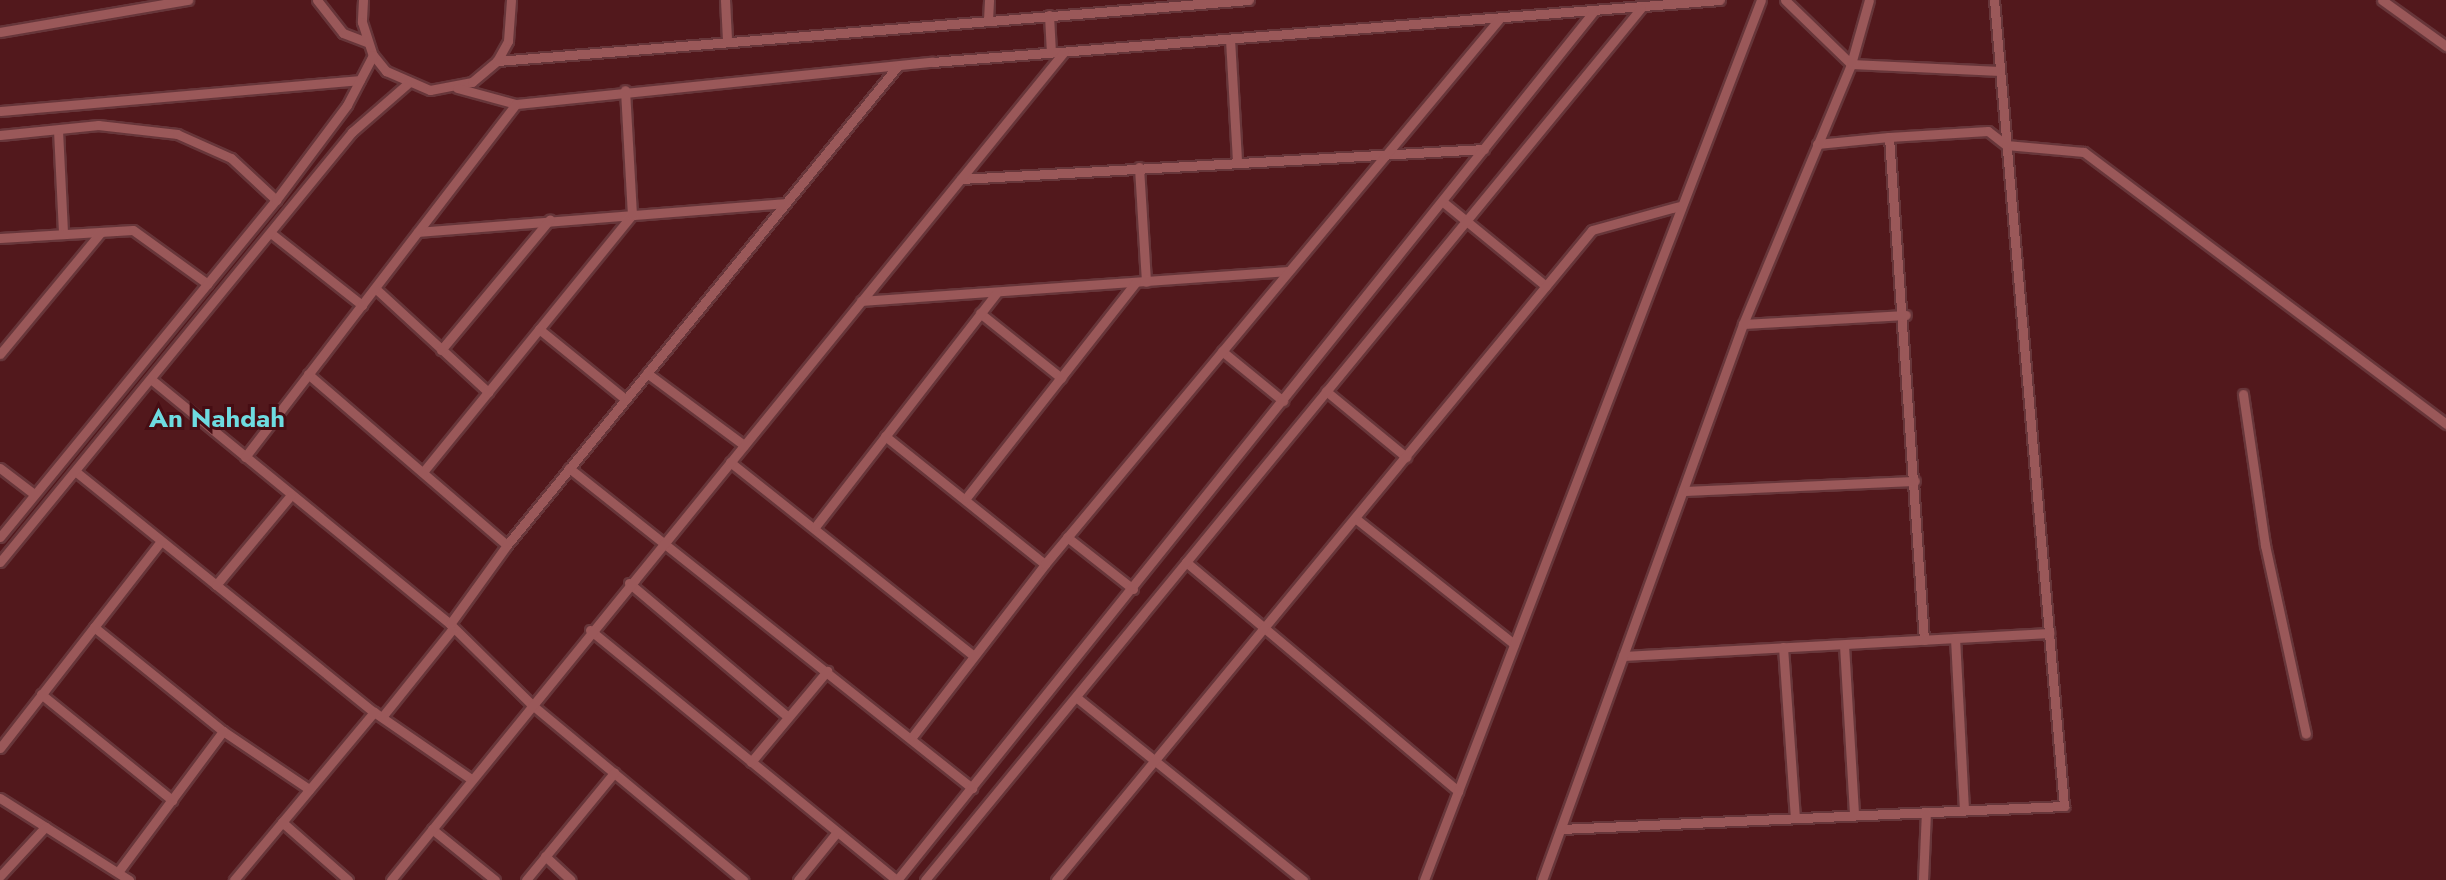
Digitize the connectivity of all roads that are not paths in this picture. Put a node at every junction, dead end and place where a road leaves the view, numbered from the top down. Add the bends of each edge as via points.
1 (188, 0) edge
2 (317, 0) edge
3 (363, 0) edge
4 (511, 0) edge
5 (725, 0) edge
6 (989, 0) edge
7 (1101, 0) edge
8 (1249, 0) edge
9 (1720, 0) edge
10 (1761, 0) edge
11 (1785, 0) edge
12 (1869, 0) edge
13 (1994, 0) edge
14 (2382, 0) edge
15 (1641, 8) junction
16 (1101, 11) junction
17 (1594, 11) junction
18 (1049, 15) junction
19 (1499, 19) junction
20 (988, 20) junction
21 (0, 32) edge
22 (1230, 39) junction
23 (727, 40) junction
24 (367, 42) junction
25 (2446, 46) edge
26 (1064, 52) junction
27 (1051, 53) junction
28 (373, 55) junction
29 (497, 61) junction
30 (1851, 64) junction
31 (896, 68) junction
32 (2000, 71) junction
33 (360, 80) junction
34 (407, 84) junction
35 (457, 88) junction
36 (625, 90) junction
37 (516, 104) junction
38 (0, 111) edge
39 (58, 130) junction
40 (0, 135) edge
41 (1889, 137) junction
42 (1817, 144) junction
43 (2006, 145) junction
44 (1484, 149) junction
45 (1393, 151) junction
46 (1237, 161) junction
47 (1139, 167) junction
48 (961, 179) junction
49 (276, 200) junction
50 (1442, 201) junction
51 (786, 203) junction
52 (1680, 206) junction
53 (632, 215) junction
54 (550, 219) junction
55 (1467, 220) junction
56 (418, 232) junction
57 (100, 233) junction
58 (63, 234) junction
59 (272, 234) junction
60 (0, 238) edge
61 (1288, 271) junction
62 (1141, 282) junction
63 (208, 284) junction
64 (1546, 286) junction
65 (375, 288) junction
66 (997, 292) junction
67 (861, 301) junction
68 (362, 305) junction
69 (980, 313) junction
70 (1906, 315) junction
71 (1743, 324) junction
72 (539, 329) junction
73 (6, 341) edge
74 (441, 350) junction
75 (1222, 351) junction
76 (0, 354) edge
77 (647, 373) junction
78 (308, 374) junction
79 (1061, 378) junction
80 (152, 380) junction
81 (1326, 391) junction
82 (488, 392) junction
83 (2243, 394) dead end
84 (625, 399) junction
85 (1283, 401) junction
86 (2446, 424) edge
87 (885, 436) junction
88 (744, 445) junction
89 (245, 457) junction
90 (1406, 457) junction
91 (730, 462) junction
92 (0, 468) edge
93 (569, 468) junction
94 (75, 471) junction
95 (423, 472) junction
96 (1915, 481) junction
97 (1683, 491) junction
98 (34, 494) junction
99 (291, 495) junction
100 (966, 498) junction
101 (1355, 518) junction
102 (815, 527) junction
103 (0, 537) edge
104 (1067, 537) junction
105 (161, 541) junction
106 (664, 541) junction
107 (507, 545) junction
108 (0, 562) edge
109 (1186, 562) junction
110 (1045, 564) junction
111 (629, 583) junction
112 (216, 585) junction
113 (1133, 589) junction
114 (94, 627) junction
115 (450, 628) junction
116 (1264, 628) junction
117 (590, 630) junction
118 (2049, 633) junction
119 (1955, 638) junction
120 (1924, 640) junction
121 (1514, 644) junction
122 (1844, 645) junction
123 (1783, 647) junction
124 (973, 655) junction
125 (1623, 656) junction
126 (827, 671) junction
127 (41, 694) junction
128 (1076, 697) junction
129 (531, 704) junction
130 (378, 714) junction
131 (788, 717) junction
132 (223, 731) junction
133 (2306, 734) dead end
134 (912, 737) junction
135 (0, 748) edge
136 (1154, 761) junction
137 (751, 762) junction
138 (614, 773) junction
139 (471, 779) junction
140 (972, 788) junction
141 (309, 789) junction
142 (1458, 791) junction
143 (0, 798) edge
144 (172, 800) junction
145 (1964, 810) junction
146 (1926, 812) junction
147 (1854, 815) junction
148 (1795, 818) junction
149 (282, 822) junction
150 (45, 827) junction
151 (432, 829) junction
152 (1561, 829) junction
153 (837, 832) junction
154 (545, 856) junction
155 (118, 872) junction
156 (0, 876) edge
157 (129, 880) edge
158 (234, 880) edge
159 (348, 880) edge
160 (391, 880) edge
161 (495, 880) edge
162 (526, 880) edge
163 (571, 880) edge
164 (743, 880) edge
165 (798, 880) edge
166 (896, 880) edge
167 (925, 880) edge
168 (1056, 880) edge
169 (1303, 880) edge
170 (1424, 880) edge
171 (1542, 880) edge
172 (1923, 880) edge

1 - 21 street
2 - 24 street via 343,33
3 - 24 street
4 - 29 street via 508,41
5 - 23 street
6 - 20 street
7 - 16 street
8 - 16 street
9 - 15 street
10 - 52 street
11 - 30 street
12 - 30 street
13 - 32 street
14 - 25 street
15 - 17 street
15 - 55 street
16 - 18 street
17 - 19 street
17 - 44 street
18 - 20 street
18 - 27 street
19 - 22 street
19 - 45 street
20 - 23 street
22 - 26 street
22 - 46 street
23 - 29 street
24 - 28 street
26 - 27 street
26 - 48 street
27 - 31 street
28 - 33 street
28 - 34 street
29 - 35 street
30 - 32 street
30 - 42 street
31 - 36 street
31 - 51 street
32 - 43 street
33 - 38 street
33 - 49 street
34 - 35 street
34 - 59 street via 352,132
35 - 37 street
36 - 37 street
36 - 53 street
37 - 56 street
39 - 40 street
39 - 49 street via 98,125 177,134 231,158
39 - 58 street
41 - 42 street
41 - 43 street via 1988,131
41 - 70 street
42 - 71 street
43 - 86 street via 2084,152
43 - 118 street
44 - 45 street
44 - 50 street
45 - 46 street
45 - 61 street
46 - 47 street
47 - 48 street
47 - 62 street
48 - 67 street
49 - 63 street
50 - 55 street
50 - 85 street
51 - 53 street
51 - 77 street
52 - 64 street via 1592,230
52 - 121 street
53 - 54 street
53 - 72 street
54 - 56 street
54 - 74 street
55 - 64 street
55 - 81 street
56 - 65 street
57 - 58 street
57 - 63 street via 133,230
57 - 73 street
58 - 60 street
59 - 68 street
59 - 80 street
61 - 62 street
61 - 75 street
62 - 66 street
62 - 79 street
63 - 98 street
64 - 90 street
65 - 68 street
65 - 74 street
66 - 67 street
66 - 69 street
67 - 88 street
68 - 78 street
69 - 79 street
69 - 87 street
70 - 71 street
70 - 96 street
71 - 97 street
72 - 82 street
72 - 84 street
73 - 76 street
74 - 82 street
75 - 85 street
75 - 104 street
77 - 84 street
77 - 88 street
78 - 89 street
78 - 95 street
79 - 100 street
80 - 89 street
80 - 94 street
81 - 90 street
81 - 109 street
82 - 95 street
83 - 133 street via 2265,545
84 - 93 street
85 - 113 street
87 - 100 street
87 - 102 street
88 - 91 street
89 - 99 street
90 - 101 street
91 - 102 street
91 - 106 street
92 - 98 street
93 - 106 street
93 - 107 street
94 - 105 street
94 - 108 street
95 - 107 street
96 - 97 street
96 - 120 street
97 - 125 street
98 - 103 street
99 - 112 street
99 - 115 street
100 - 110 street
101 - 116 street
101 - 121 street
102 - 124 street
104 - 110 street
104 - 113 street
105 - 112 street
105 - 114 street
106 - 111 street
106 - 126 street
107 - 115 street
109 - 116 street
109 - 128 street
110 - 124 street
111 - 117 street
111 - 131 street
112 - 130 street
113 - 140 street
114 - 127 street
114 - 132 street
115 - 129 street
115 - 130 street
116 - 136 street
116 - 142 street
117 - 129 street
117 - 137 street
118 - 119 street
118 - 145 street via 2064,806
119 - 120 street
119 - 145 street
120 - 122 street
121 - 142 street
122 - 123 street
122 - 147 street
123 - 125 street
123 - 148 street
124 - 134 street
125 - 152 street
126 - 131 street
126 - 134 street
127 - 135 street
127 - 144 street
128 - 136 street
128 - 167 street
129 - 138 street
129 - 139 street
130 - 139 street
130 - 141 street
131 - 137 street
132 - 141 street
132 - 144 street
134 - 140 street
136 - 168 street
136 - 169 street
137 - 153 street
138 - 154 street
138 - 164 street
139 - 151 street
140 - 166 street
141 - 149 street
142 - 170 street
143 - 150 street
144 - 155 street
145 - 146 street
146 - 147 street
146 - 172 street
147 - 148 street
148 - 152 street
149 - 158 street
149 - 159 street
150 - 155 street
150 - 156 street
151 - 160 street
151 - 161 street
152 - 171 street
153 - 165 street
153 - 166 street
154 - 162 street
154 - 163 street
155 - 157 street

